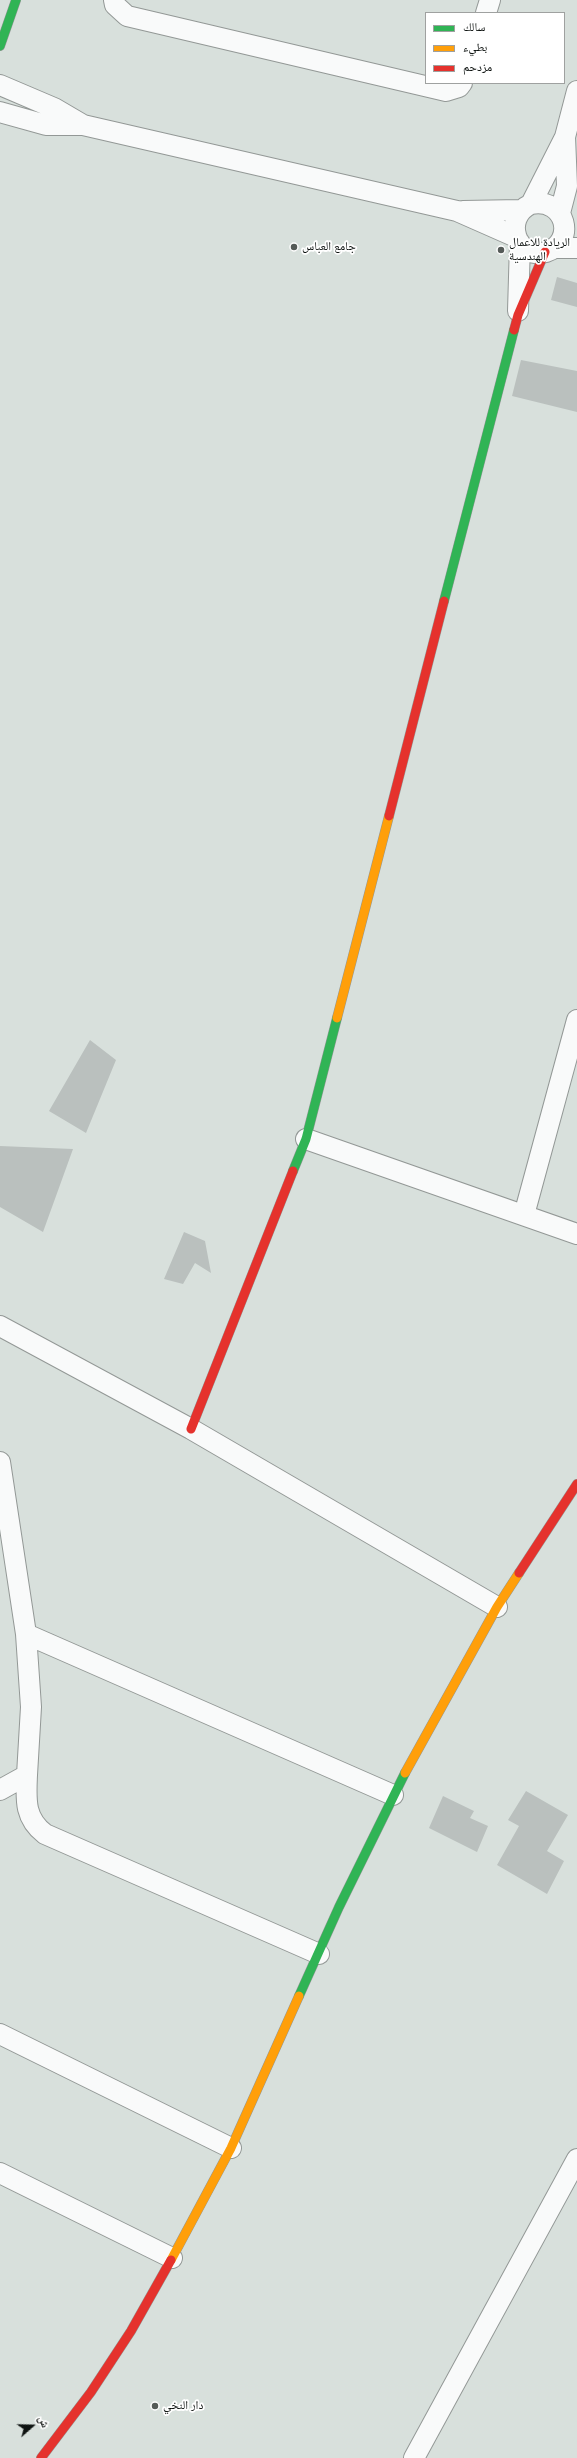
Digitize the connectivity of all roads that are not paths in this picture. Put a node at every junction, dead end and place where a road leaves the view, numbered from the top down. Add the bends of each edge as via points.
1 (16, 0) edge
2 (114, 0) edge
3 (490, 0) edge
4 (486, 12) edge
5 (0, 46) edge
6 (461, 84) edge
7 (0, 85) edge
8 (577, 91) edge
9 (0, 112) edge
10 (84, 125) junction
11 (565, 137) junction
12 (526, 207) junction
13 (457, 212) junction
14 (566, 218) edge
15 (518, 240) junction
16 (577, 248) edge
17 (550, 250) junction
18 (518, 315) junction
19 (577, 1020) edge
20 (306, 1139) junction
21 (524, 1215) junction
22 (577, 1234) edge
23 (0, 1326) edge
24 (191, 1429) junction
25 (0, 1462) edge
26 (577, 1484) edge
27 (497, 1607) junction
28 (26, 1634) junction
29 (27, 1775) junction
30 (0, 1790) edge
31 (393, 1795) junction
32 (319, 1954) junction
33 (0, 2034) edge
34 (231, 2148) junction
35 (577, 2160) edge
36 (0, 2173) edge
37 (172, 2258) junction
38 (42, 2458) edge
39 (414, 2458) edge

1 - 5 street
2 - 6 street via 115,5 126,16 446,91
3 - 4 street
7 - 10 street via 54,108
8 - 11 street
9 - 10 street via 46,125
10 - 13 street
11 - 12 street
11 - 14 street
12 - 13 street
12 - 14 street via 547,203
12 - 15 street via 514,227
13 - 15 street
14 - 17 street via 564,234
15 - 17 street via 527,250
15 - 18 street
16 - 17 street
17 - 18 street
18 - 20 street
19 - 21 street
20 - 21 street
20 - 24 street
21 - 22 street
23 - 24 street
24 - 27 street
25 - 28 street
26 - 27 street
27 - 31 street
28 - 29 street via 31,1707
28 - 31 street
29 - 30 street
29 - 32 street via 28,1813 37,1828 45,1834
31 - 32 street
32 - 34 street
33 - 34 street
34 - 37 street
35 - 39 street
36 - 37 street
37 - 38 street via 131,2331 91,2392

